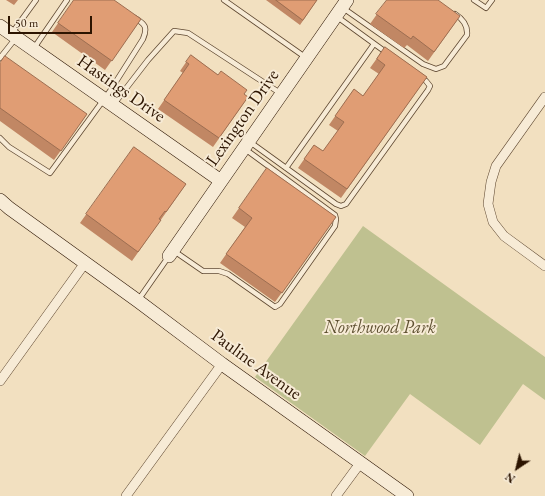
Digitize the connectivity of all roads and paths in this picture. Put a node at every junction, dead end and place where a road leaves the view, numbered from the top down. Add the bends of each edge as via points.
1 (36, 0) edge
2 (67, 0) edge
3 (224, 0) edge
4 (474, 0) edge
5 (492, 0) edge
6 (341, 8) edge
7 (449, 9) edge
8 (128, 13) edge
9 (0, 26) edge
10 (14, 36) junction
11 (374, 44) junction
12 (33, 49) junction
13 (0, 58) edge
14 (306, 58) junction
15 (394, 58) edge
16 (413, 72) edge
17 (282, 94) junction
18 (545, 97) edge
19 (108, 102) junction
20 (0, 138) edge
21 (246, 145) junction
22 (286, 168) junction
23 (221, 181) junction
24 (0, 200) edge
25 (171, 253) junction
26 (85, 263) junction
27 (545, 266) edge
28 (138, 301) junction
29 (222, 364) junction
30 (0, 381) edge
31 (361, 462) junction
32 (126, 496) edge
33 (336, 496) edge
34 (407, 496) edge

1 - 10 lane
2 - 12 lane
3 - 14 lane
4 - 5 lane via 486,8
6 - 7 lane via 423,64 436,69 444,66 466,35 464,22
6 - 11 lane
6 - 14 street, Lexington Drive
8 - 19 lane via 144,24 146,32
9 - 10 street, Hastings Drive
10 - 12 street, Hastings Drive
10 - 13 lane
11 - 15 lane
11 - 22 lane
12 - 19 street, Hastings Drive
14 - 17 street, Lexington Drive
16 - 22 lane via 426,81 430,86 428,90 346,204 336,204
17 - 19 lane via 188,33 174,31
17 - 21 street, Lexington Drive
18 - 27 street via 496,166 488,204 493,222 504,236
19 - 20 lane via 50,173 9,147
19 - 23 street, Hastings Drive
21 - 22 lane
21 - 23 street, Lexington Drive
21 - 25 lane via 335,215 335,226 280,304 275,307 228,274 203,271
23 - 25 street, Lexington Drive
24 - 26 street, Pauline Avenue
25 - 28 lane
26 - 28 street, Pauline Avenue
26 - 30 street
28 - 29 street, Pauline Avenue
29 - 31 street, Pauline Avenue
29 - 32 street
31 - 33 street
31 - 34 street, Pauline Avenue

